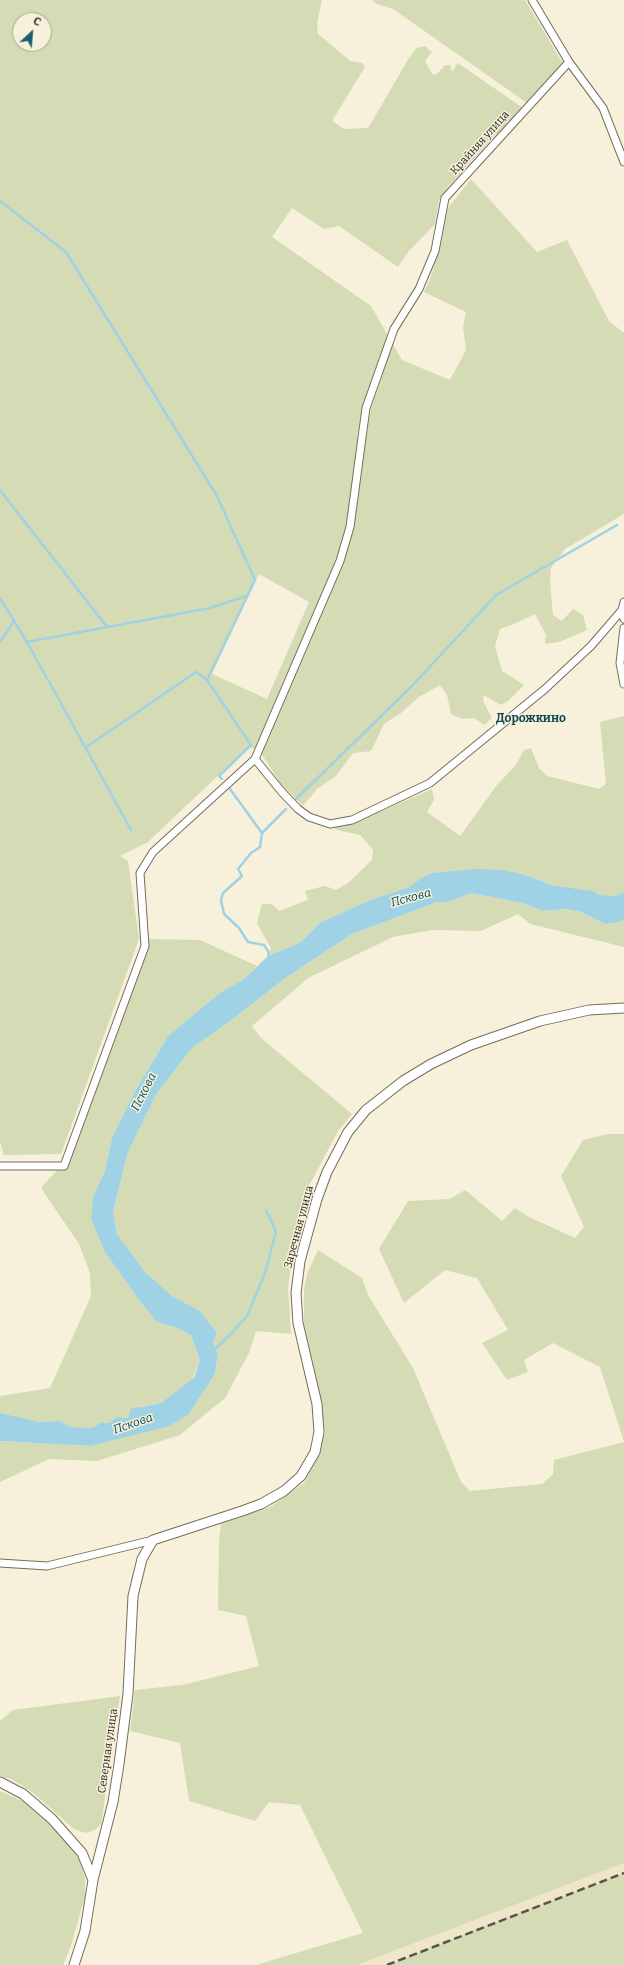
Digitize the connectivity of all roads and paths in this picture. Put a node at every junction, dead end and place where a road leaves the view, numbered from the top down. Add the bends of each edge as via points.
1 (532, 0) edge
2 (569, 62) junction
3 (624, 162) edge
4 (624, 602) edge
5 (622, 610) junction
6 (624, 619) edge
7 (624, 628) edge
8 (624, 684) edge
9 (255, 759) junction
10 (624, 1008) edge
11 (0, 1166) edge
12 (153, 1540) junction
13 (0, 1563) edge
14 (0, 1782) edge
15 (93, 1880) junction
16 (74, 1965) edge

1 - 2 street
2 - 3 street via 603,108
2 - 9 street, Крайняя улица via 445,198 435,251 419,289 394,329 366,408 350,527 340,561
4 - 5 street
5 - 6 street
5 - 9 street via 591,646 545,689 430,783 352,820 330,824 309,816 298,809
7 - 8 street via 620,663
9 - 11 street via 153,852 140,873 145,946 64,1166
10 - 12 street, Заречная улица via 589,1010 540,1021 471,1045 403,1081 366,1110 344,1138 327,1172 299,1267 296,1293 298,1323 317,1404 319,1432 315,1452 301,1476 284,1491 261,1504
12 - 13 street via 47,1566
12 - 15 street, Северная улица via 142,1559 133,1596 128,1694 123,1735 113,1802
14 - 15 street via 23,1794 52,1819 82,1853
15 - 16 street, Северная улица via 85,1931

